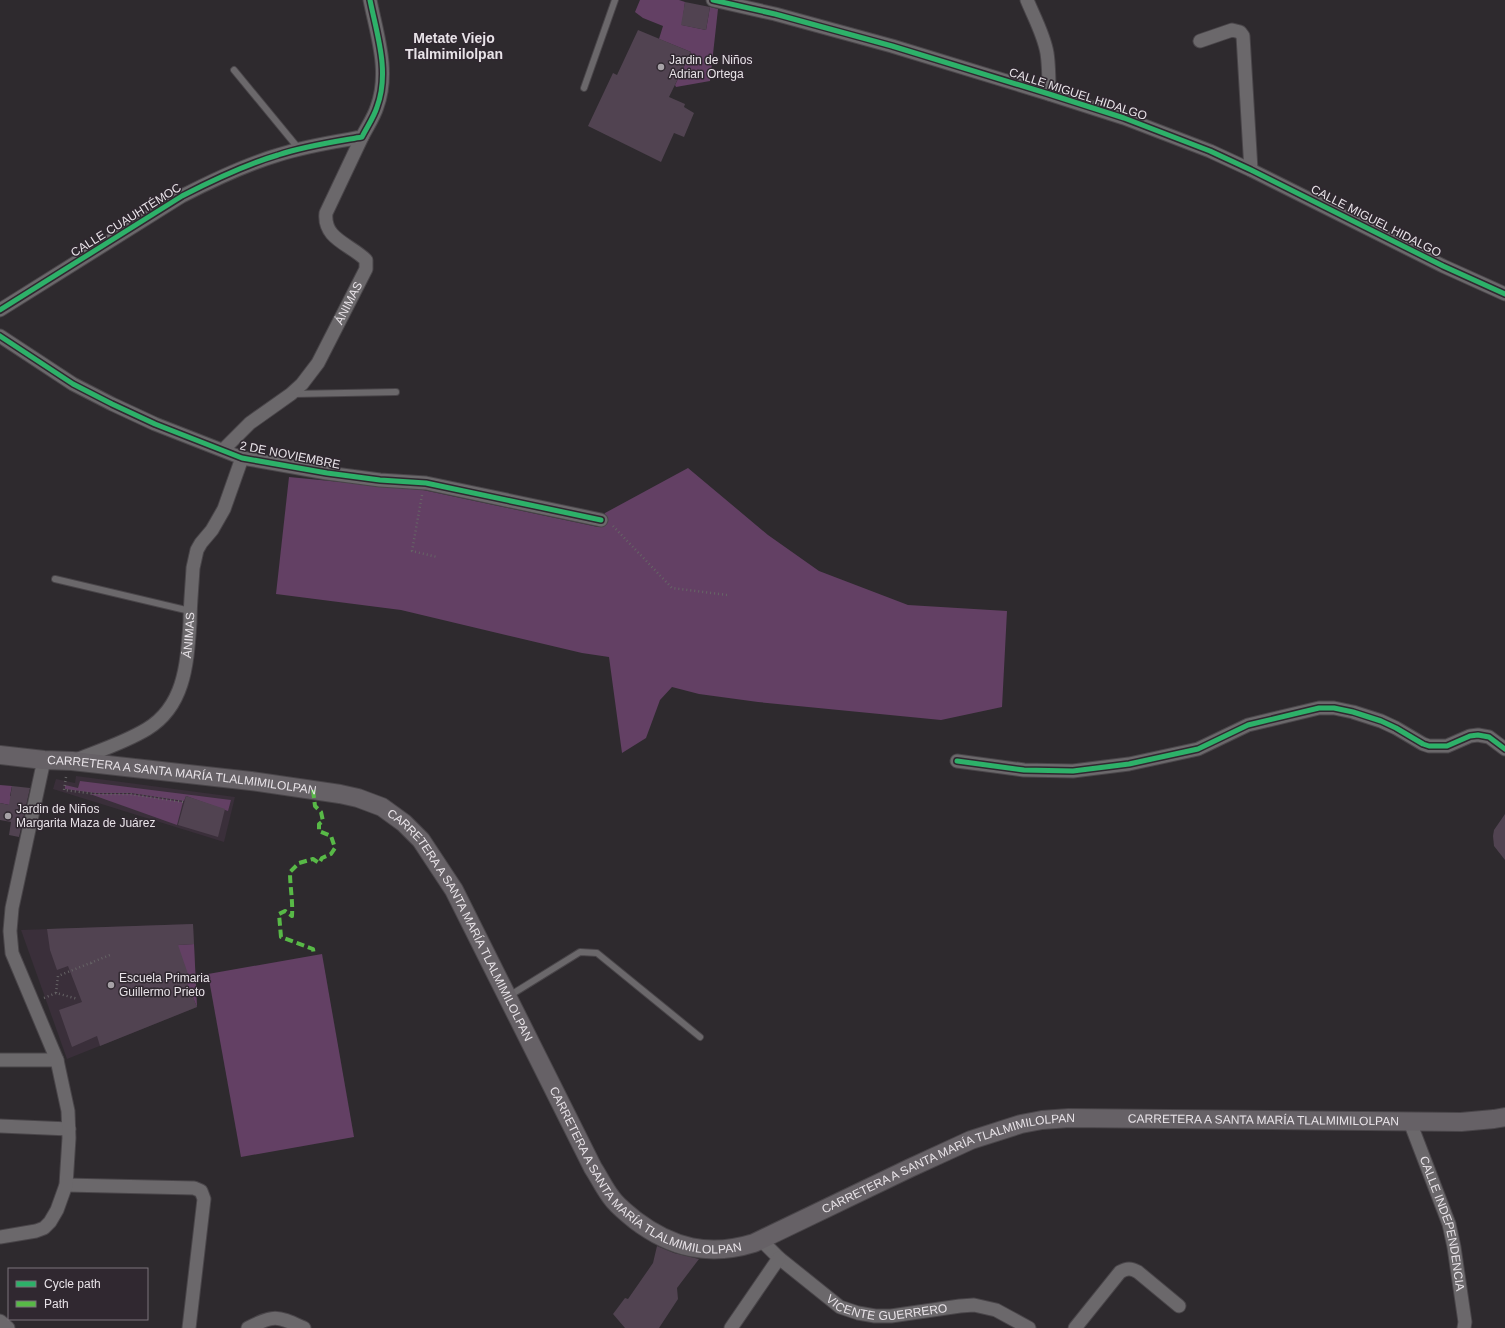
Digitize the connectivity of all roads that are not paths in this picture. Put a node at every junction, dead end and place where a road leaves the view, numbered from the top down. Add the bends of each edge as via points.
1 (370, 0) edge
2 (615, 0) edge
3 (713, 0) edge
4 (1027, 0) edge
5 (1200, 41) dead end
6 (234, 70) dead end
7 (584, 88) dead end
8 (1049, 94) junction
9 (362, 137) junction
10 (300, 149) junction
11 (1252, 170) junction
12 (1505, 294) edge
13 (0, 310) edge
14 (0, 336) edge
15 (396, 392) dead end
16 (291, 394) junction
17 (223, 450) junction
18 (242, 458) junction
19 (601, 520) road end
20 (55, 579) dead end
21 (190, 611) junction
22 (1505, 749) edge
23 (0, 755) edge
24 (44, 760) junction
25 (957, 760) dead end
26 (72, 761) junction
27 (6, 954) edge
28 (508, 997) junction
29 (700, 1037) dead end
30 (0, 1060) edge
31 (57, 1060) junction
32 (1505, 1117) edge
33 (1410, 1122) junction
34 (0, 1126) edge
35 (69, 1129) junction
36 (66, 1185) junction
37 (0, 1237) edge
38 (762, 1241) junction
39 (778, 1258) junction
40 (1178, 1306) dead end
41 (0, 1321) edge
42 (1465, 1326) edge
43 (8, 1328) edge
44 (189, 1328) edge
45 (248, 1328) edge
46 (304, 1328) edge
47 (731, 1328) edge
48 (1029, 1328) edge
49 (1075, 1328) edge

1 - 9 street via 383,63 383,79 377,108
2 - 7 lane
3 - 8 street, CALLE MIGUEL HIDALGO via 782,16
4 - 8 street via 1047,52
5 - 11 street via 1232,30 1240,32 1243,36
6 - 10 lane
8 - 11 street, CALLE MIGUEL HIDALGO via 1210,150
9 - 10 street, CALLE CUAUHTÉMOC
9 - 16 street, ÁNIMAS via 326,213 325,221 332,235 366,260 366,269 318,363
10 - 13 street, CALLE CUAUHTÉMOC via 258,162 182,196
11 - 12 street, CALLE MIGUEL HIDALGO via 1443,266
14 - 17 street, 2 DE NOVIEMBRE via 73,384 112,404 155,424
15 - 16 lane
16 - 17 street, ÁNIMAS via 250,423
17 - 18 street, 2 DE NOVIEMBRE
18 - 19 street, 2 DE NOVIEMBRE via 327,473 426,483
18 - 21 street, ÁNIMAS via 219,520 197,550
20 - 21 lane
21 - 26 street, ÁNIMAS via 185,671 173,702 163,716 147,729
22 - 25 street via 1489,737 1478,735 1447,746 1429,746 1396,728 1353,712 1320,708 1248,725 1198,749 1129,764 1073,771 1024,770
23 - 24 main road, CARRETERA A SANTA MARÍA TLALMIMILOLPAN
24 - 26 main road, CARRETERA A SANTA MARÍA TLALMIMILOLPAN
24 - 27 street via 12,908
26 - 28 main road, CARRETERA A SANTA MARÍA TLALMIMILOLPAN via 251,781 340,794 382,807 422,840 454,890
27 - 31 street via 33,1002
28 - 29 lane via 580,952 597,953
28 - 38 main road, CARRETERA A SANTA MARÍA TLALMIMILOLPAN via 593,1168 611,1198 625,1212 661,1238 692,1248 728,1250
30 - 31 street
31 - 35 street via 67,1099
32 - 33 main road, CARRETERA A SANTA MARÍA TLALMIMILOLPAN via 1461,1122
33 - 38 main road, CARRETERA A SANTA MARÍA TLALMIMILOLPAN via 1069,1118 1035,1122 998,1131 951,1149
33 - 42 street, CALLE INDEPENDENCIA via 1449,1224
34 - 35 street
35 - 36 street
36 - 37 street via 54,1216 44,1228
36 - 44 street via 194,1188 201,1191 204,1199
38 - 39 street, VICENTE GUERRERO
39 - 47 street
39 - 48 street, VICENTE GUERRERO via 840,1306 858,1313 891,1316 974,1305 996,1310
40 - 49 street via 1138,1272 1126,1268
41 - 43 street
45 - 46 street via 267,1318 283,1318

